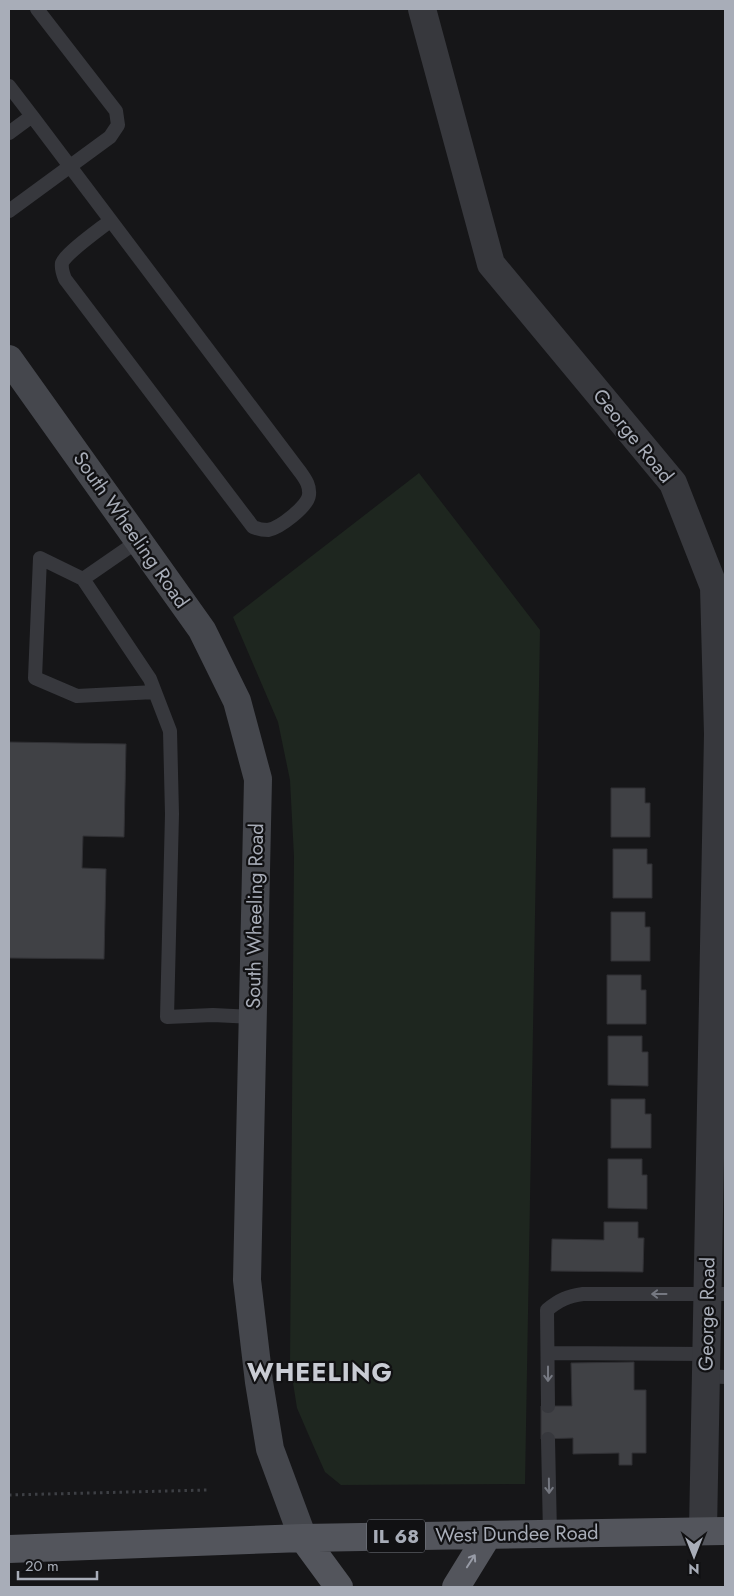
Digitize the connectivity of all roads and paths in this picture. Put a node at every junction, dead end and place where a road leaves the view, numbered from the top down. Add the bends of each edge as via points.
1 (37, 9) edge
2 (422, 9) edge
3 (9, 86) edge
4 (32, 116) junction
5 (9, 133) edge
6 (70, 167) junction
7 (9, 211) edge
8 (110, 221) junction
9 (9, 359) edge
10 (138, 541) junction
11 (83, 579) junction
12 (155, 692) junction
13 (722, 734) edge
14 (253, 1017) junction
15 (719, 1099) edge
16 (717, 1294) edge
17 (548, 1353) junction
18 (713, 1369) edge
19 (548, 1406) dead end
20 (548, 1438) dead end
21 (208, 1490) dead end
22 (9, 1496) edge
23 (714, 1531) edge
24 (550, 1534) junction
25 (488, 1535) junction
26 (303, 1538) junction
27 (9, 1549) edge
28 (339, 1587) edge
29 (456, 1587) edge

1 - 6 lane via 116,111 118,125 110,137
2 - 13 street, George Road via 491,264 673,483 714,587
3 - 4 lane
4 - 5 lane
4 - 6 lane
6 - 7 lane
6 - 8 lane
8 - 8 lane via 307,482 308,500 278,526 262,530 253,527 65,279 62,263
9 - 10 main road, South Wheeling Road
10 - 11 lane
10 - 14 main road, South Wheeling Road via 202,630 237,701 258,778
11 - 12 lane via 150,678
11 - 12 lane via 40,558 35,678 77,696
12 - 14 lane via 170,731 172,814 167,1017
13 - 15 street, George Road
14 - 26 main road, South Wheeling Road via 247,1280 270,1449
15 - 16 street, George Road
16 -> 17 lane via 568,1296 547,1310
16 - 18 street, George Road
17 - 18 lane
17 -> 19 lane
18 - 23 street, George Road
20 -> 24 lane
21 - 22 path
23 - 24 main road, West Dundee Road / IL 68
24 - 25 main road, West Dundee Road / IL 68
25 - 26 main road, West Dundee Road / IL 68
29 -> 25 main road
26 - 27 main road, West Dundee Road / IL 68
26 - 28 main road

